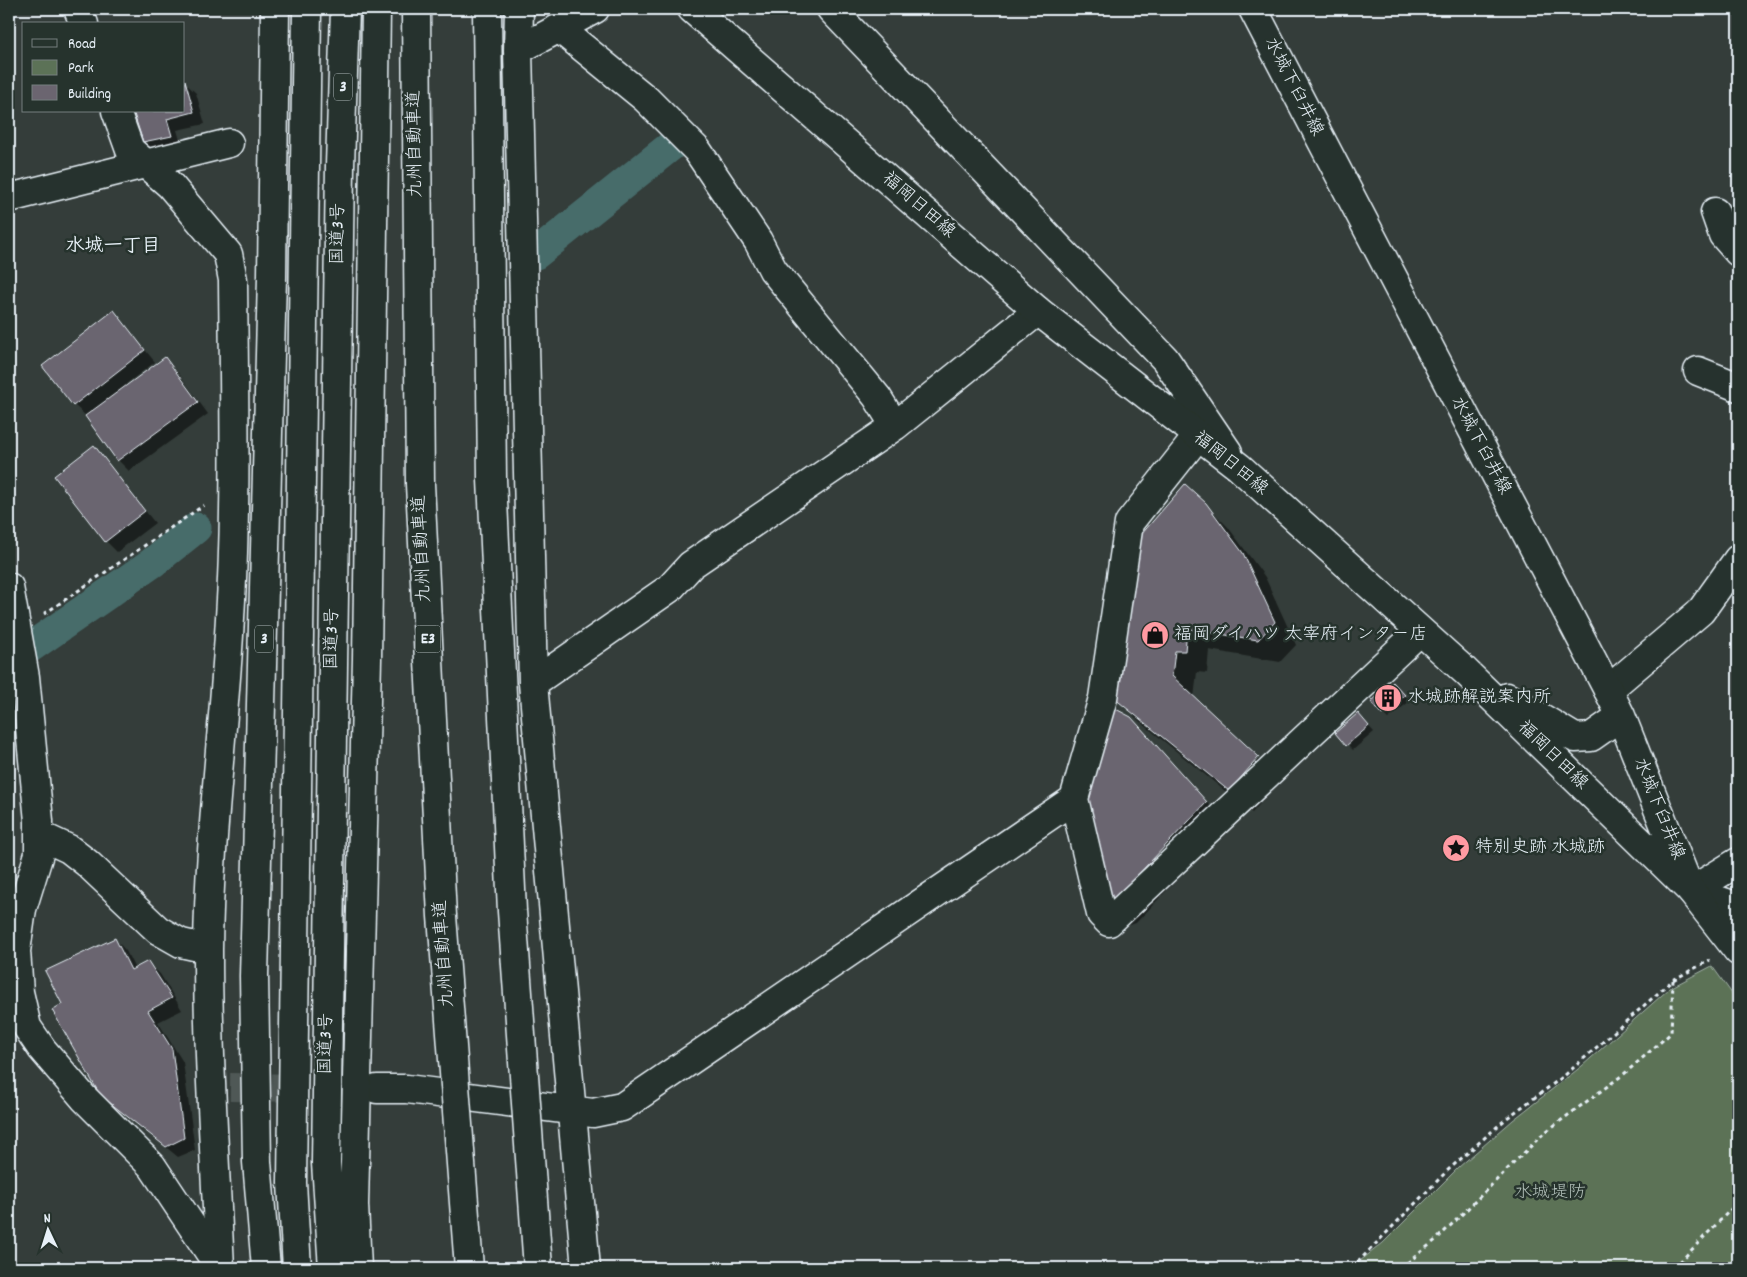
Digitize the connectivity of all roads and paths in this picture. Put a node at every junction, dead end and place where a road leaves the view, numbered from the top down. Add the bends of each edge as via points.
1 (78, 9) edge
2 (275, 9) edge
3 (307, 9) edge
4 (346, 9) edge
5 (416, 9) edge
6 (487, 9) edge
7 (519, 9) edge
8 (595, 9) edge
9 (692, 9) edge
10 (831, 9) edge
11 (1252, 9) edge
12 (378, 16) edge
13 (83, 22) edge
14 (560, 29) junction
15 (518, 50) junction
16 (116, 112) edge
17 (229, 143) dead end
18 (146, 164) junction
19 (9, 198) edge
20 (1714, 212) dead end
21 (1738, 252) edge
22 (1038, 311) junction
23 (1698, 371) dead end
24 (1738, 387) edge
25 (896, 426) junction
26 (1197, 437) junction
27 (1239, 467) junction
28 (234, 492) junction
29 (1738, 559) edge
30 (9, 588) edge
31 (17, 632) junction
32 (1419, 632) junction
33 (1465, 672) junction
34 (533, 682) junction
35 (1608, 690) junction
36 (1621, 716) junction
37 (1074, 799) junction
38 (39, 835) junction
39 (1738, 862) edge
40 (1691, 891) junction
41 (1738, 907) edge
42 (208, 949) junction
43 (1737, 949) edge
44 (1673, 980) junction
45 (377, 1089) tunnel mouth
46 (572, 1110) junction
47 (1738, 1202) edge
48 (266, 1268) edge
49 (297, 1268) edge
50 (333, 1268) edge
51 (357, 1268) edge
52 (469, 1268) edge
53 (538, 1268) edge
54 (586, 1268) edge
55 (1352, 1268) edge
56 (1401, 1268) edge
57 (1674, 1268) edge

1 - 13 main road
2 - 48 main road, 3 via 272,277 254,976 257,1162
3 - 49 main road, 国道3号 / 3 via 292,1183
4 - 50 main road, 国道3号 / 3 via 340,166 326,1153
5 - 52 main road, 九州自動車道 / E3, bridge via 420,484 442,916
6 - 53 main road, bridge via 493,489 512,910
7 - 15 main road
8 - 14 main road
9 - 22 main road, 福岡日田線
10 - 27 main road via 1165,359
11 - 35 main road, 水城下臼井線
12 - 51 main road via 354,1205
14 - 15 main road
14 - 25 main road via 646,99 696,150 758,241 773,270 877,397
15 - 34 main road
16 - 18 main road via 130,150
17 - 18 main road
18 - 19 main road
18 - 28 main road via 176,192 228,254 233,280
20 - 21 main road via 1723,234
22 - 25 main road
22 - 26 main road, 福岡日田線
23 - 24 main road
25 - 34 main road via 691,565 670,588
26 - 27 main road, 福岡日田線
26 - 37 main road via 1129,523 1103,698
27 - 32 main road, 福岡日田線
28 - 31 path via 208,502
28 - 42 main road via 230,617
29 - 35 main road via 1701,611
30 - 31 main road
31 - 38 main road via 25,678
32 - 33 main road, 福岡日田線
32 - 37 main road via 1108,922 1101,914
33 - 36 main road via 1576,738 1591,737
33 - 40 main road, 福岡日田線
34 - 46 main road
35 - 36 main road, 水城下臼井線
36 - 40 main road, 水城下臼井線
37 - 46 main road via 622,1107 593,1113
38 - 42 main road via 69,849 87,862 158,930 181,943
38 - 42 main road via 39,854 22,909 16,951 19,992 28,1027 42,1049 84,1098 152,1166 220,1268 221,1087
39 - 40 main road
40 - 41 main road
40 - 43 main road, 福岡日田線
43 - 44 path
44 - 55 path via 1455,1164
44 - 56 path via 1671,1033 1624,1074 1544,1133 1437,1239
45 - 46 main road via 407,1089
46 - 54 main road
47 - 57 path

